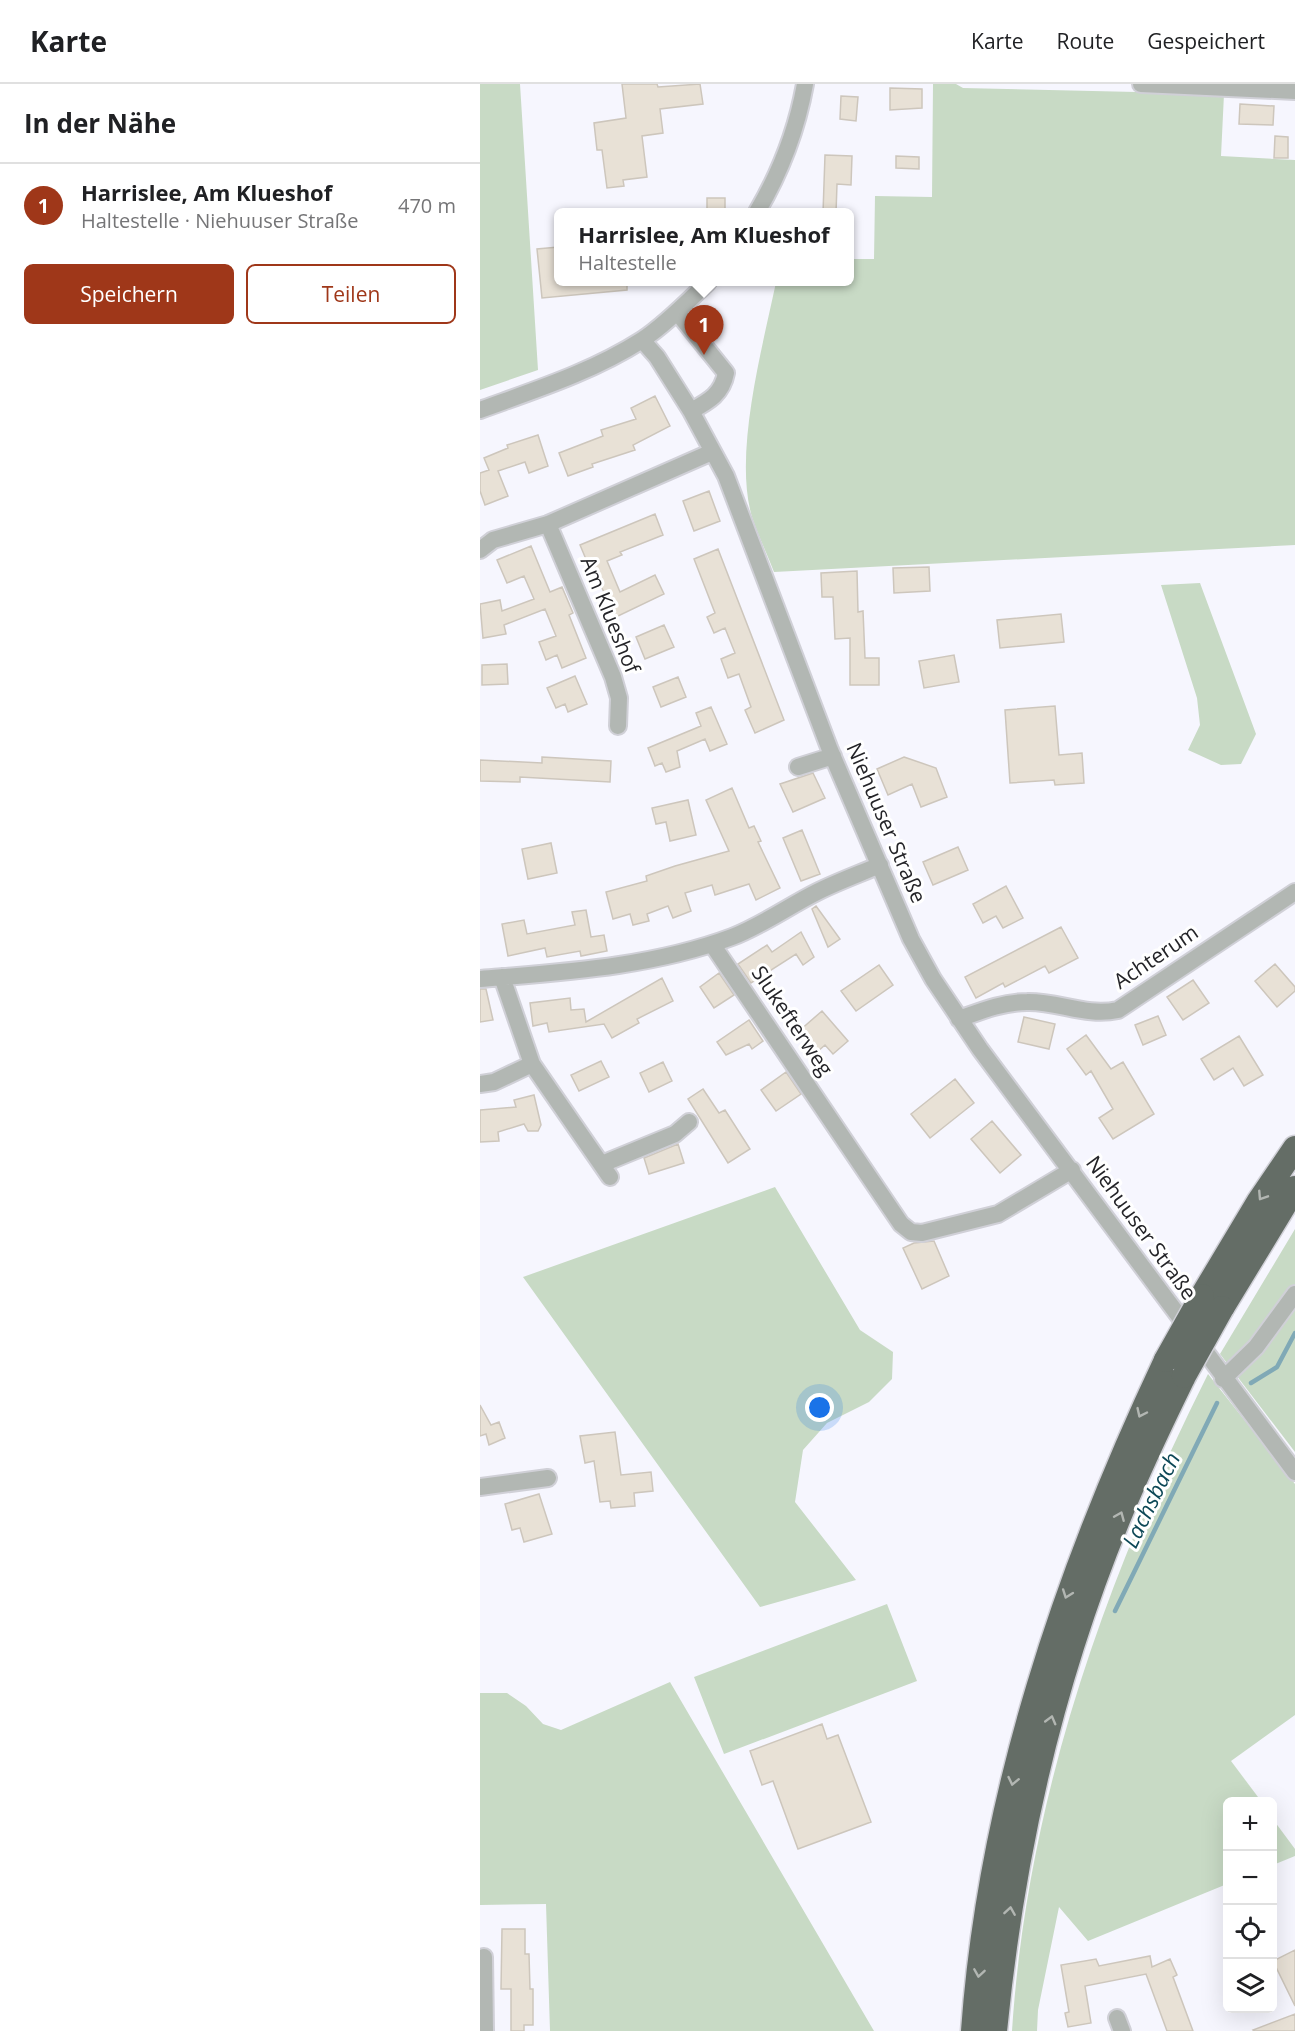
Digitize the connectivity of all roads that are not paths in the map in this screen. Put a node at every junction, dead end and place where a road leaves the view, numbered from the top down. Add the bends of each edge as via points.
1 (805, 84) edge
2 (1141, 84) edge
3 (1295, 91) edge
4 (760, 208) edge
5 (704, 286) edge
6 (677, 312) junction
7 (642, 340) junction
8 (480, 410) edge
9 (691, 411) junction
10 (712, 452) junction
11 (548, 524) junction
12 (480, 550) edge
13 (618, 726) dead end
14 (833, 756) junction
15 (798, 767) dead end
16 (880, 865) junction
17 (1295, 892) edge
18 (712, 944) junction
19 (502, 977) junction
20 (480, 979) edge
21 (959, 1020) junction
22 (532, 1064) junction
23 (480, 1084) edge
24 (689, 1122) dead end
25 (1295, 1148) edge
26 (1072, 1170) junction
27 (1295, 1188) edge
28 (1295, 1294) edge
29 (1212, 1302) junction
30 (1175, 1368) junction
31 (1223, 1379) junction
32 (1295, 1472) edge
33 (548, 1478) dead end
34 (480, 1488) edge
35 (484, 1957) dead end
36 (485, 2031) edge
37 (973, 2031) edge
38 (995, 2031) edge

1 - 4 street via 790,140
2 - 3 street
5 - 6 street
6 - 7 street
6 - 9 street via 726,373 723,387
7 - 8 street via 578,374
7 - 9 street, Niehuuser Straße
9 - 10 street, Niehuuser Straße
10 - 11 street
10 - 14 street, Niehuuser Straße via 726,476
11 - 12 street via 493,540
11 - 13 street, Am Klueshof via 614,676 619,698
14 - 15 street
14 - 16 street, Niehuuser Straße
16 - 18 street
16 - 21 street, Niehuuser Straße via 911,939
17 - 21 street, Achterum via 1118,1010 1087,1012 1029,1001 988,1009
18 - 19 street via 575,972
18 - 26 street, Slukefterweg via 901,1224 911,1232 922,1233 998,1214
19 - 20 street
19 - 22 street
21 - 26 street, Niehuuser Straße
22 - 23 street via 494,1082
22 - 24 street via 606,1171 675,1134
25 -> 29 highway
26 - 31 street, Niehuuser Straße
27 - 29 highway
28 - 31 street via 1256,1347
29 - 30 highway, bridge
30 -> 37 highway via 1097,1514 1045,1661 1018,1758 996,1862
38 -> 30 highway via 1016,1869 1066,1666
31 - 32 street, Niehuuser Straße
33 - 34 street
35 - 36 street

